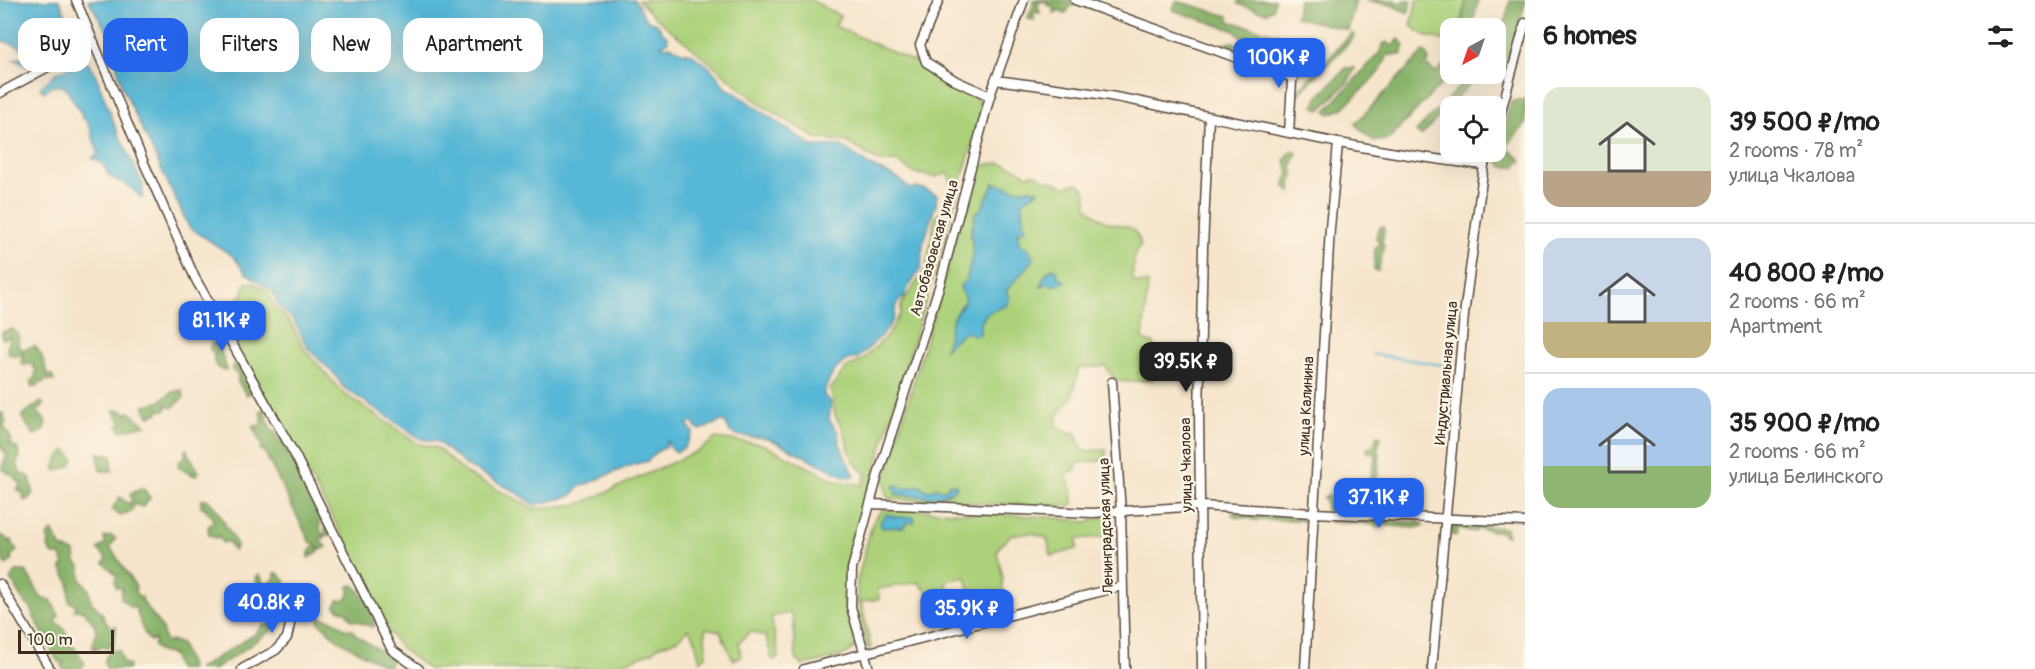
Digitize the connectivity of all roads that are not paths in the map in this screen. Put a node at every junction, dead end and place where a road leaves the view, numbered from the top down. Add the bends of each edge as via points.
1 (76, 0) edge
2 (939, 0) edge
3 (1024, 0) edge
4 (1075, 0) edge
5 (1525, 23) edge
6 (94, 42) junction
7 (1294, 47) dead end
8 (1293, 78) junction
9 (995, 80) junction
10 (0, 93) edge
11 (990, 96) junction
12 (1505, 96) edge
13 (1209, 117) junction
14 (1289, 133) junction
15 (1338, 144) junction
16 (1485, 162) edge
17 (1484, 165) junction
18 (1112, 382) dead end
19 (871, 504) junction
20 (1201, 506) junction
21 (1121, 512) junction
22 (1313, 513) junction
23 (1446, 519) junction
24 (1525, 522) edge
25 (0, 584) edge
26 (1122, 586) junction
27 (286, 592) dead end
28 (863, 654) junction
29 (50, 669) edge
30 (242, 669) edge
31 (419, 669) edge
32 (804, 669) edge
33 (869, 669) edge
34 (1125, 669) edge
35 (1202, 669) edge
36 (1305, 669) edge
37 (1432, 669) edge

1 - 6 street
2 - 11 street via 920,45 926,62
3 - 9 street, Автобазовская улица
4 - 8 street
5 - 12 street
6 - 10 street
6 - 31 street via 195,278 295,455 393,650
7 - 8 street
8 - 14 street
9 - 11 street, Автобазовская улица
9 - 13 street via 1128,99
11 - 19 street, Автобазовская улица via 940,284
13 - 14 street
13 - 20 street, улица Чкалова via 1199,413
14 - 15 street
15 - 17 street
15 - 22 street, улица Калинина
16 - 17 street, Индустриальная улица
17 - 23 street, Индустриальная улица via 1464,315
18 - 21 street, Ленинградская улица
19 - 21 street
19 - 28 street, Автобазовская улица via 852,568 852,607
20 - 21 street
20 - 22 street
20 - 35 street, улица Чкалова
21 - 26 street, Ленинградская улица
22 - 23 street
22 - 36 street, улица Калинина
23 - 24 street
23 - 37 street, Индустриальная улица
25 - 29 street
26 - 28 street
26 - 34 street, Ленинградская улица
27 - 30 street via 291,620 287,638 276,650
28 - 32 street
28 - 33 street, Автобазовская улица

